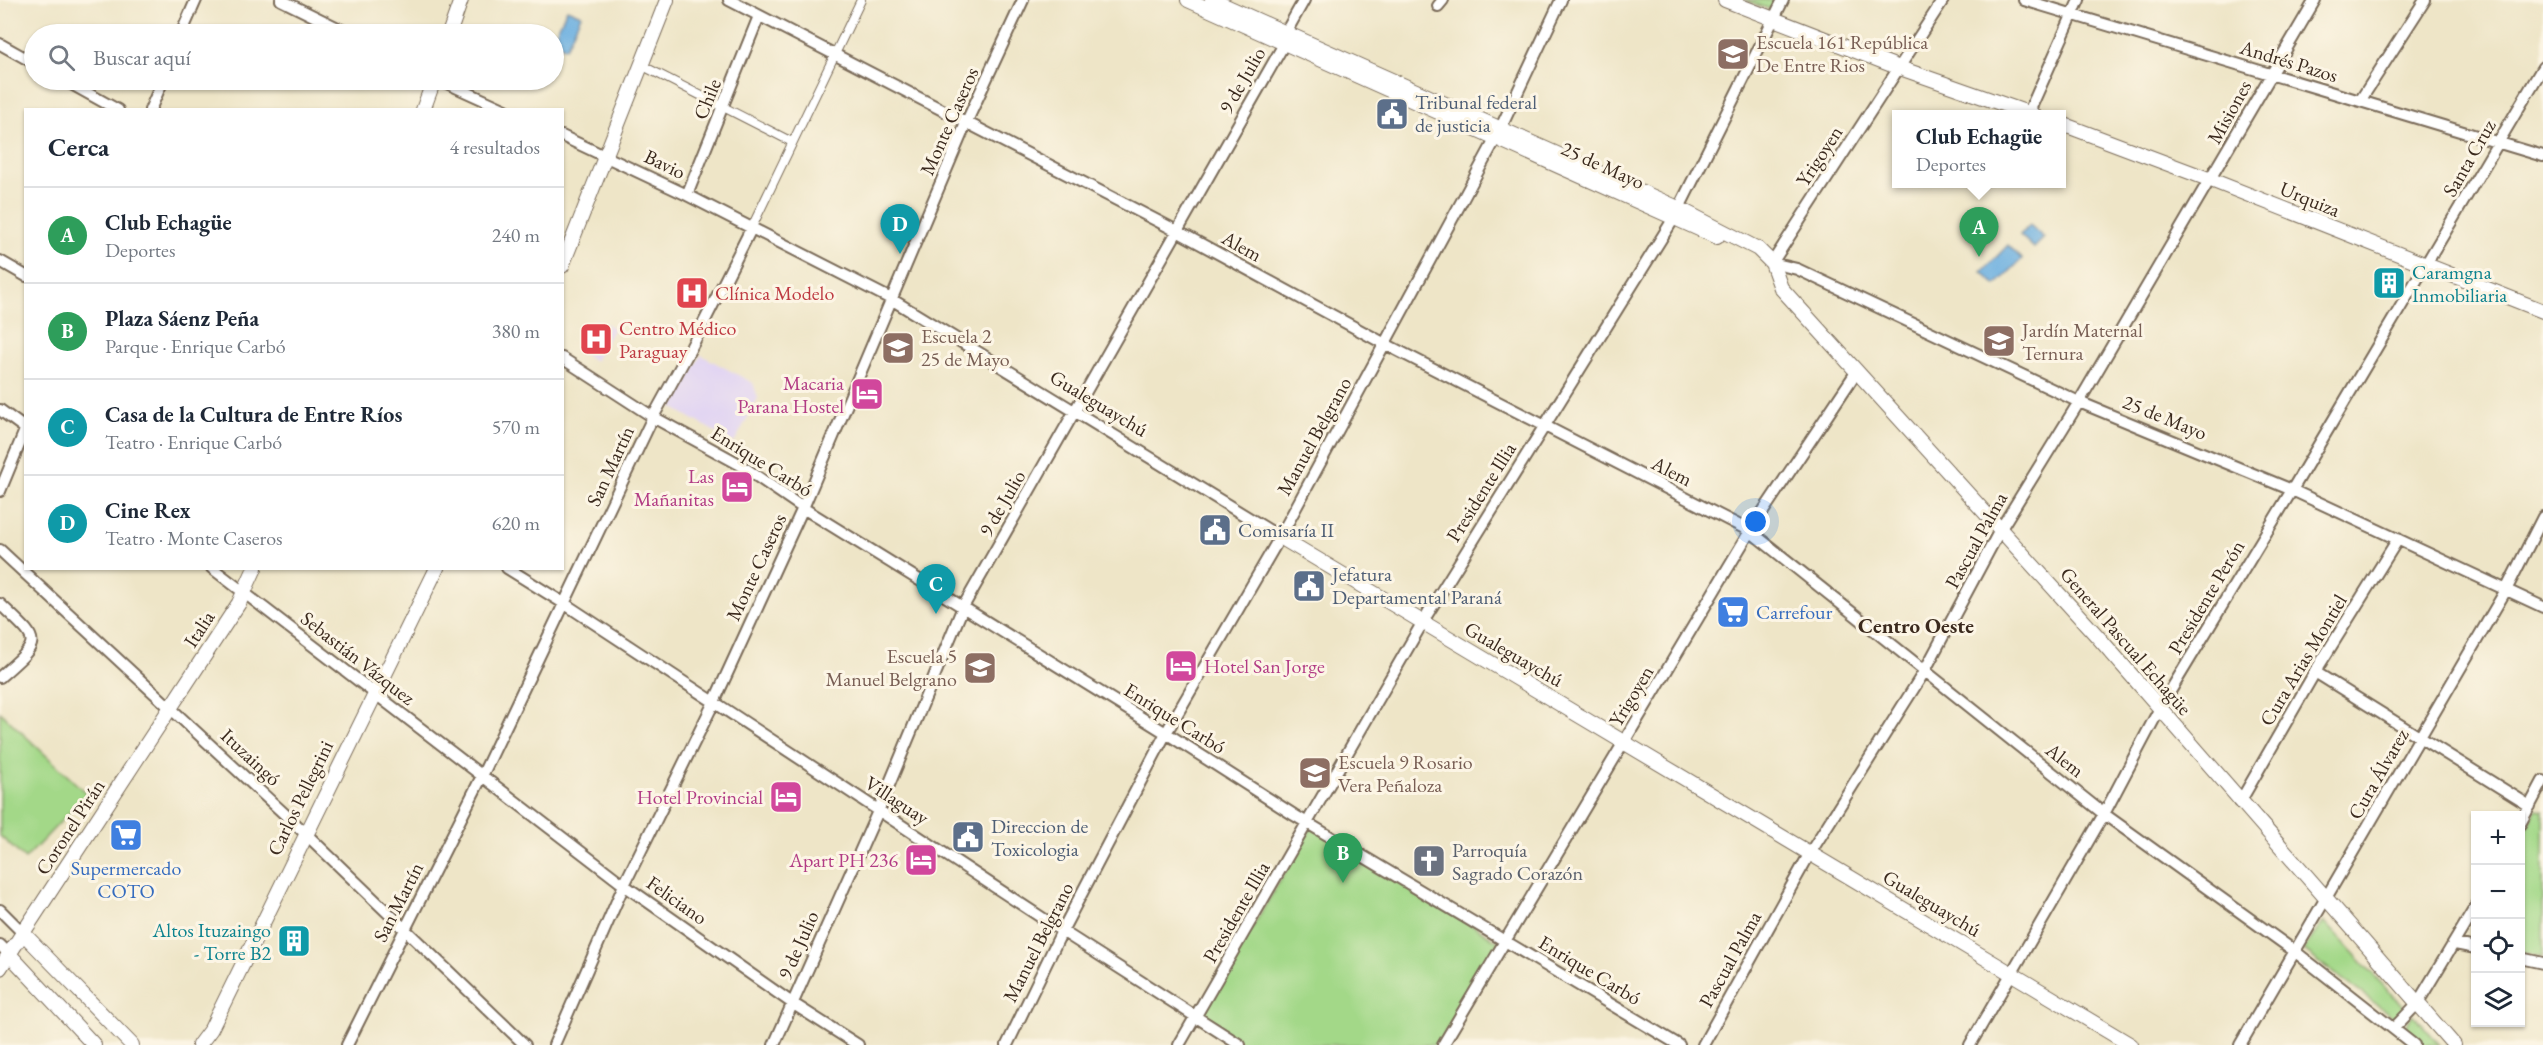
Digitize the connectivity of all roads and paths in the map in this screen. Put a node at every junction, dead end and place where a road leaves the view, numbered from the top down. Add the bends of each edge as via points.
1 (196, 0) edge
2 (280, 0) edge
3 (461, 0) edge
4 (667, 0) edge
5 (729, 0) edge
6 (861, 0) edge
7 (1023, 0) edge
8 (1188, 0) edge
9 (1212, 0) edge
10 (1304, 0) edge
11 (1561, 0) edge
12 (1725, 0) edge
13 (1783, 0) edge
14 (1943, 0) edge
15 (2024, 0) edge
16 (2079, 0) edge
17 (2315, 0) edge
18 (2425, 0) edge
19 (2073, 15) junction
20 (759, 16) junction
21 (1774, 19) junction
22 (185, 24) edge
23 (329, 24) edge
24 (453, 24) edge
25 (1284, 39) junction
26 (0, 44) edge
27 (833, 55) junction
28 (24, 57) edge
29 (641, 65) junction
30 (1897, 67) junction
31 (2543, 67) edge
32 (2270, 75) junction
33 (82, 90) edge
34 (159, 90) edge
35 (430, 90) edge
36 (462, 90) edge
37 (2361, 101) junction
38 (723, 107) junction
39 (114, 108) edge
40 (151, 108) edge
41 (424, 108) edge
42 (502, 108) edge
43 (2023, 110) edge
44 (2033, 110) edge
45 (967, 121) junction
46 (2066, 126) edge
47 (1497, 133) junction
48 (564, 137) edge
49 (792, 142) junction
50 (2499, 142) junction
51 (606, 156) junction
52 (2543, 156) edge
53 (2211, 180) junction
54 (687, 195) junction
55 (1676, 213) junction
56 (751, 229) junction
57 (1177, 231) junction
58 (0, 261) edge
59 (564, 261) edge
60 (1772, 263) junction
61 (2426, 266) junction
62 (24, 275) edge
63 (891, 299) junction
64 (2543, 311) edge
65 (1385, 344) junction
66 (564, 359) edge
67 (1857, 371) junction
68 (2079, 402) junction
69 (0, 410) edge
70 (1076, 411) junction
71 (653, 417) junction
72 (1544, 426) junction
73 (24, 428) edge
74 (24, 431) edge
75 (2292, 490) junction
76 (0, 491) edge
77 (804, 508) junction
78 (2543, 518) edge
79 (2000, 530) junction
80 (1750, 531) junction
81 (1280, 537) junction
82 (2398, 539) junction
83 (0, 550) edge
84 (215, 570) edge
85 (254, 570) edge
86 (436, 570) edge
87 (510, 570) edge
88 (2506, 590) junction
89 (244, 593) junction
90 (0, 604) edge
91 (565, 604) junction
92 (963, 607) junction
93 (2543, 607) edge
94 (1423, 624) junction
95 (1924, 672) junction
96 (2315, 672) junction
97 (0, 677) edge
98 (374, 693) junction
99 (714, 702) junction
100 (171, 707) junction
101 (2160, 708) junction
102 (1166, 733) junction
103 (2421, 736) junction
104 (1624, 741) junction
105 (482, 776) junction
106 (2543, 781) edge
107 (2536, 801) edge
108 (2241, 802) junction
109 (879, 809) junction
110 (2104, 814) junction
111 (2525, 817) edge
112 (1307, 823) junction
113 (305, 833) junction
114 (1810, 853) junction
115 (624, 885) junction
116 (2327, 898) junction
117 (0, 910) edge
118 (2471, 914) edge
119 (405, 928) junction
120 (1062, 931) junction
121 (24, 934) junction
122 (1507, 941) junction
123 (2455, 944) junction
124 (2471, 947) edge
125 (4, 949) edge
126 (2293, 950) junction
127 (2525, 959) edge
128 (2543, 963) edge
129 (0, 968) edge
130 (2011, 974) junction
131 (792, 1003) junction
132 (2417, 1004) junction
133 (1197, 1017) junction
134 (2394, 1028) junction
135 (94, 1045) edge
136 (132, 1045) edge
137 (199, 1045) edge
138 (347, 1045) edge
139 (525, 1045) edge
140 (554, 1045) edge
141 (774, 1045) edge
142 (858, 1045) edge
143 (1007, 1045) edge
144 (1179, 1045) edge
145 (1240, 1045) edge
146 (1443, 1045) edge
147 (1679, 1045) edge
148 (1703, 1045) edge
149 (1970, 1045) edge
150 (2131, 1045) edge
151 (2240, 1045) edge
152 (2414, 1045) edge
153 (2454, 1045) edge

1 - 22 street
2 - 23 street
3 - 24 street
4 - 29 street
5 - 20 street, Alem
6 - 27 street, San Martín
7 - 45 street, Monte Caseros
8 - 25 street, 25 de Mayo
9 - 25 street, 25 de Mayo
10 - 25 street, 9 de Julio
11 - 47 street, Manuel Belgrano
12 - 21 street
13 - 21 street, Presidente Illia
14 - 30 street, Yrigoyen
15 - 19 street, Andrés Pazos
16 - 19 street
17 - 32 street, Misiones
18 - 37 street
19 - 32 street, Andrés Pazos
19 - 44 street
20 - 27 street, Alem
20 - 38 street, Chile
21 - 30 street
21 - 55 street, Presidente Illia
25 - 47 street, 25 de Mayo
25 - 57 street, 9 de Julio
26 - 28 street
27 - 45 street, Alem
27 - 49 street, San Martín
29 - 38 street
29 - 51 street
30 - 43 street
30 - 60 street, Yrigoyen
31 - 50 street, Santa Cruz
32 - 37 street, Andrés Pazos
32 - 53 street, Misiones
33 - 39 street
34 - 40 street
35 - 41 street
36 - 42 street
37 - 50 street, Andrés Pazos
38 - 49 street
38 - 54 street, Chile
45 - 57 street, Alem
45 - 63 street, Monte Caseros
46 - 53 street, Urquiza
47 - 55 street, 25 de Mayo
47 - 65 street, Manuel Belgrano
48 - 51 street, Bavio
49 - 56 street, San Martín
50 - 52 street, Andrés Pazos
50 - 61 street, Santa Cruz
51 - 54 street, Bavio
51 - 59 street
53 - 61 street, Urquiza
53 - 68 street, Pascual Palma
54 - 56 street, Bavio
55 - 60 street, 25 de Mayo
55 - 72 street, Presidente Illia
56 - 63 street, Gualeguaychú
56 - 71 street, San Martín
57 - 65 street, Alem
57 - 70 street, 9 de Julio
58 - 62 street
60 - 67 street, General Pascual Echagüe via 1781,288
60 - 68 street, 25 de Mayo via 1797,269
61 - 64 street, Urquiza
61 - 75 street, Presidente Perón
63 - 70 street, Gualeguaychú
63 - 77 street, Monte Caseros
65 - 72 street, Alem
65 - 81 street, Manuel Belgrano
66 - 71 street, Enrique Carbó
67 - 79 street, General Pascual Echagüe
67 - 80 street, Yrigoyen
68 - 75 street, 25 de Mayo
68 - 79 street, Pascual Palma
69 - 73 street
70 - 81 street, Gualeguaychú
70 - 92 street, 9 de Julio
71 - 77 street, Enrique Carbó via 739,464
71 - 91 street, San Martín
72 - 80 street, Alem
72 - 94 street, Presidente Illia
74 - 76 street
75 - 82 street, 25 de Mayo
75 - 101 street, Presidente Perón
77 - 92 street, Enrique Carbó
77 - 99 street, Monte Caseros
78 - 88 street, Cura Álvarez
79 - 95 street, Pascual Palma
79 - 101 street, General Pascual Echagüe
80 - 95 street, Alem
80 - 104 street, Yrigoyen
81 - 94 street, Gualeguaychú
81 - 102 street, Manuel Belgrano
82 - 88 street, 25 de Mayo
82 - 96 street, Cura Arias Montiel
83 - 100 street, Ituzaingó
84 - 89 street, Sebastián Vázquez
85 - 89 street, Italia
86 - 98 street, Carlos Pellegrini
87 - 91 street, Villaguay
88 - 93 street, 25 de Mayo
88 - 103 street, Cura Álvarez
89 - 98 street, Sebastián Vázquez
89 - 100 street, Italia
90 - 97 street via 30,633 32,646
91 - 99 street, Villaguay
91 - 105 street, San Martín
92 - 102 street, Enrique Carbó
92 - 109 street, 9 de Julio
94 - 104 street, Gualeguaychú
94 - 112 street, Presidente Illia
95 - 110 street, Alem
95 - 114 street, Pascual Palma
96 - 103 street
96 - 108 street, Cura Arias Montiel
98 - 105 street, Sebastián Vázquez
98 - 113 street, Carlos Pellegrini
99 - 109 street, Villaguay
99 - 115 street, Monte Caseros
100 - 113 street, Ituzaingó
100 - 121 street, Coronel Pirán
101 - 108 street, General Pascual Echagüe
101 - 110 street, Presidente Perón
102 - 112 street, Enrique Carbó
102 - 120 street, Manuel Belgrano
103 - 107 street
103 - 116 street, Cura Álvarez
104 - 114 street, Gualeguaychú
104 - 122 street, Yrigoyen
105 - 115 street, Feliciano
105 - 119 street, San Martín
106 - 107 street
107 - 111 street
108 - 116 street, General Pascual Echagüe
109 - 120 street, Villaguay
109 - 131 street, 9 de Julio
110 - 126 street, Alem
110 - 130 street, Presidente Perón
112 - 122 street, Enrique Carbó
112 - 133 street, Presidente Illia
113 - 119 street, Ituzaingó
113 - 137 street, Carlos Pellegrini via 211,1029
114 - 130 street, Gualeguaychú
114 - 148 street, Pascual Palma
115 - 131 street, Feliciano
115 - 140 street, Monte Caseros
116 - 126 street, Cura Álvarez
116 - 132 street, General Pascual Echagüe
117 - 121 street
118 - 123 street
119 - 138 street, San Martín
119 - 139 street, Ituzaingó
120 - 133 street, Villaguay
120 - 143 street, Manuel Belgrano
121 - 125 street, Coronel Pirán
121 - 136 street
122 - 146 street, Yrigoyen
122 - 147 street, Enrique Carbó
123 - 124 street
123 - 132 street
125 - 129 street, Coronel Pirán
125 - 135 street
126 - 134 street, Alem
126 - 151 street, Cura Álvarez
127 - 128 street
130 - 149 street, Presidente Perón
130 - 150 street, Gualeguaychú
131 - 141 street, 9 de Julio
131 - 142 street, Feliciano
132 - 134 street
132 - 153 street, General Pascual Echagüe
133 - 144 street, Presidente Illia
133 - 145 street, Villaguay
134 - 152 street, Alem

